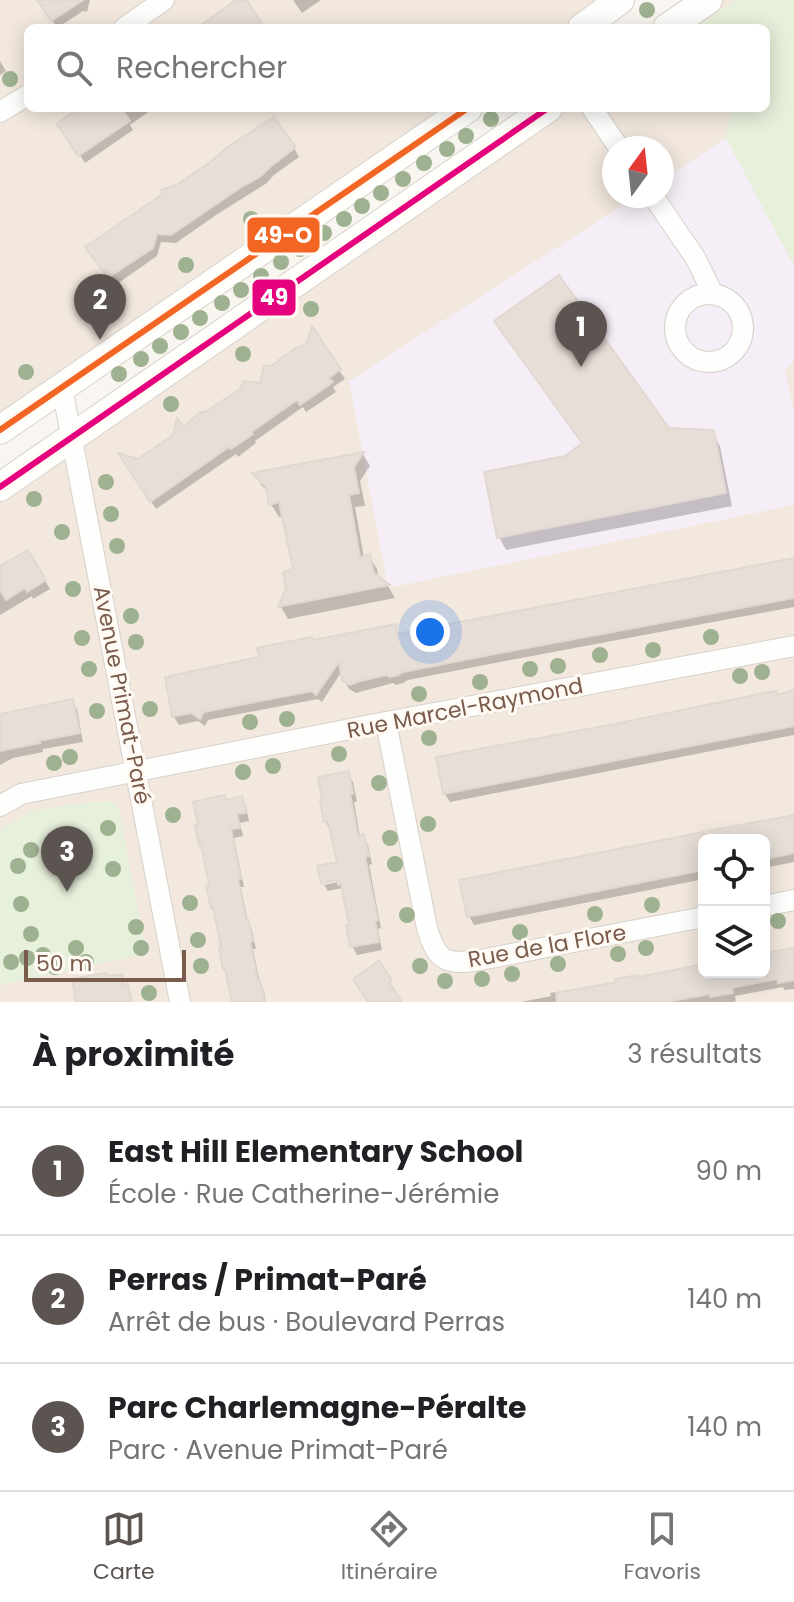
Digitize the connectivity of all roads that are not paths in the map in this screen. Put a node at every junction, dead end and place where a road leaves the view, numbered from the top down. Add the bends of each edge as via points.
1 (164, 0) edge
2 (620, 0) edge
3 (708, 0) edge
4 (130, 24) edge
5 (587, 24) edge
6 (673, 24) edge
7 (24, 97) edge
8 (0, 112) edge
9 (462, 112) edge
10 (542, 112) edge
11 (595, 112) edge
12 (611, 136) edge
13 (661, 208) edge
14 (713, 294) dead end
15 (62, 388) junction
16 (0, 430) edge
17 (72, 437) junction
18 (0, 487) edge
19 (794, 646) edge
20 (386, 722) junction
21 (137, 772) junction
22 (0, 806) edge
23 (794, 900) edge
24 (770, 905) edge
25 (698, 918) edge
26 (180, 1002) edge

1 - 4 street
2 - 5 main road
3 - 6 main road
7 - 8 street
9 - 15 main road
10 - 17 main road
11 - 12 street
13 - 14 street
15 - 16 main road
15 - 17 street, Avenue Primat-Paré
17 - 18 main road
17 - 21 street, Avenue Primat-Paré
19 - 20 street, Rue Marcel-Raymond
20 - 21 street, Rue Marcel-Raymond
20 - 25 street, Rue de la Flore via 427,928 434,949 445,959 480,960
21 - 22 street, Rue Marcel-Raymond via 21,794
21 - 26 street, Avenue Primat-Paré
23 - 24 street

